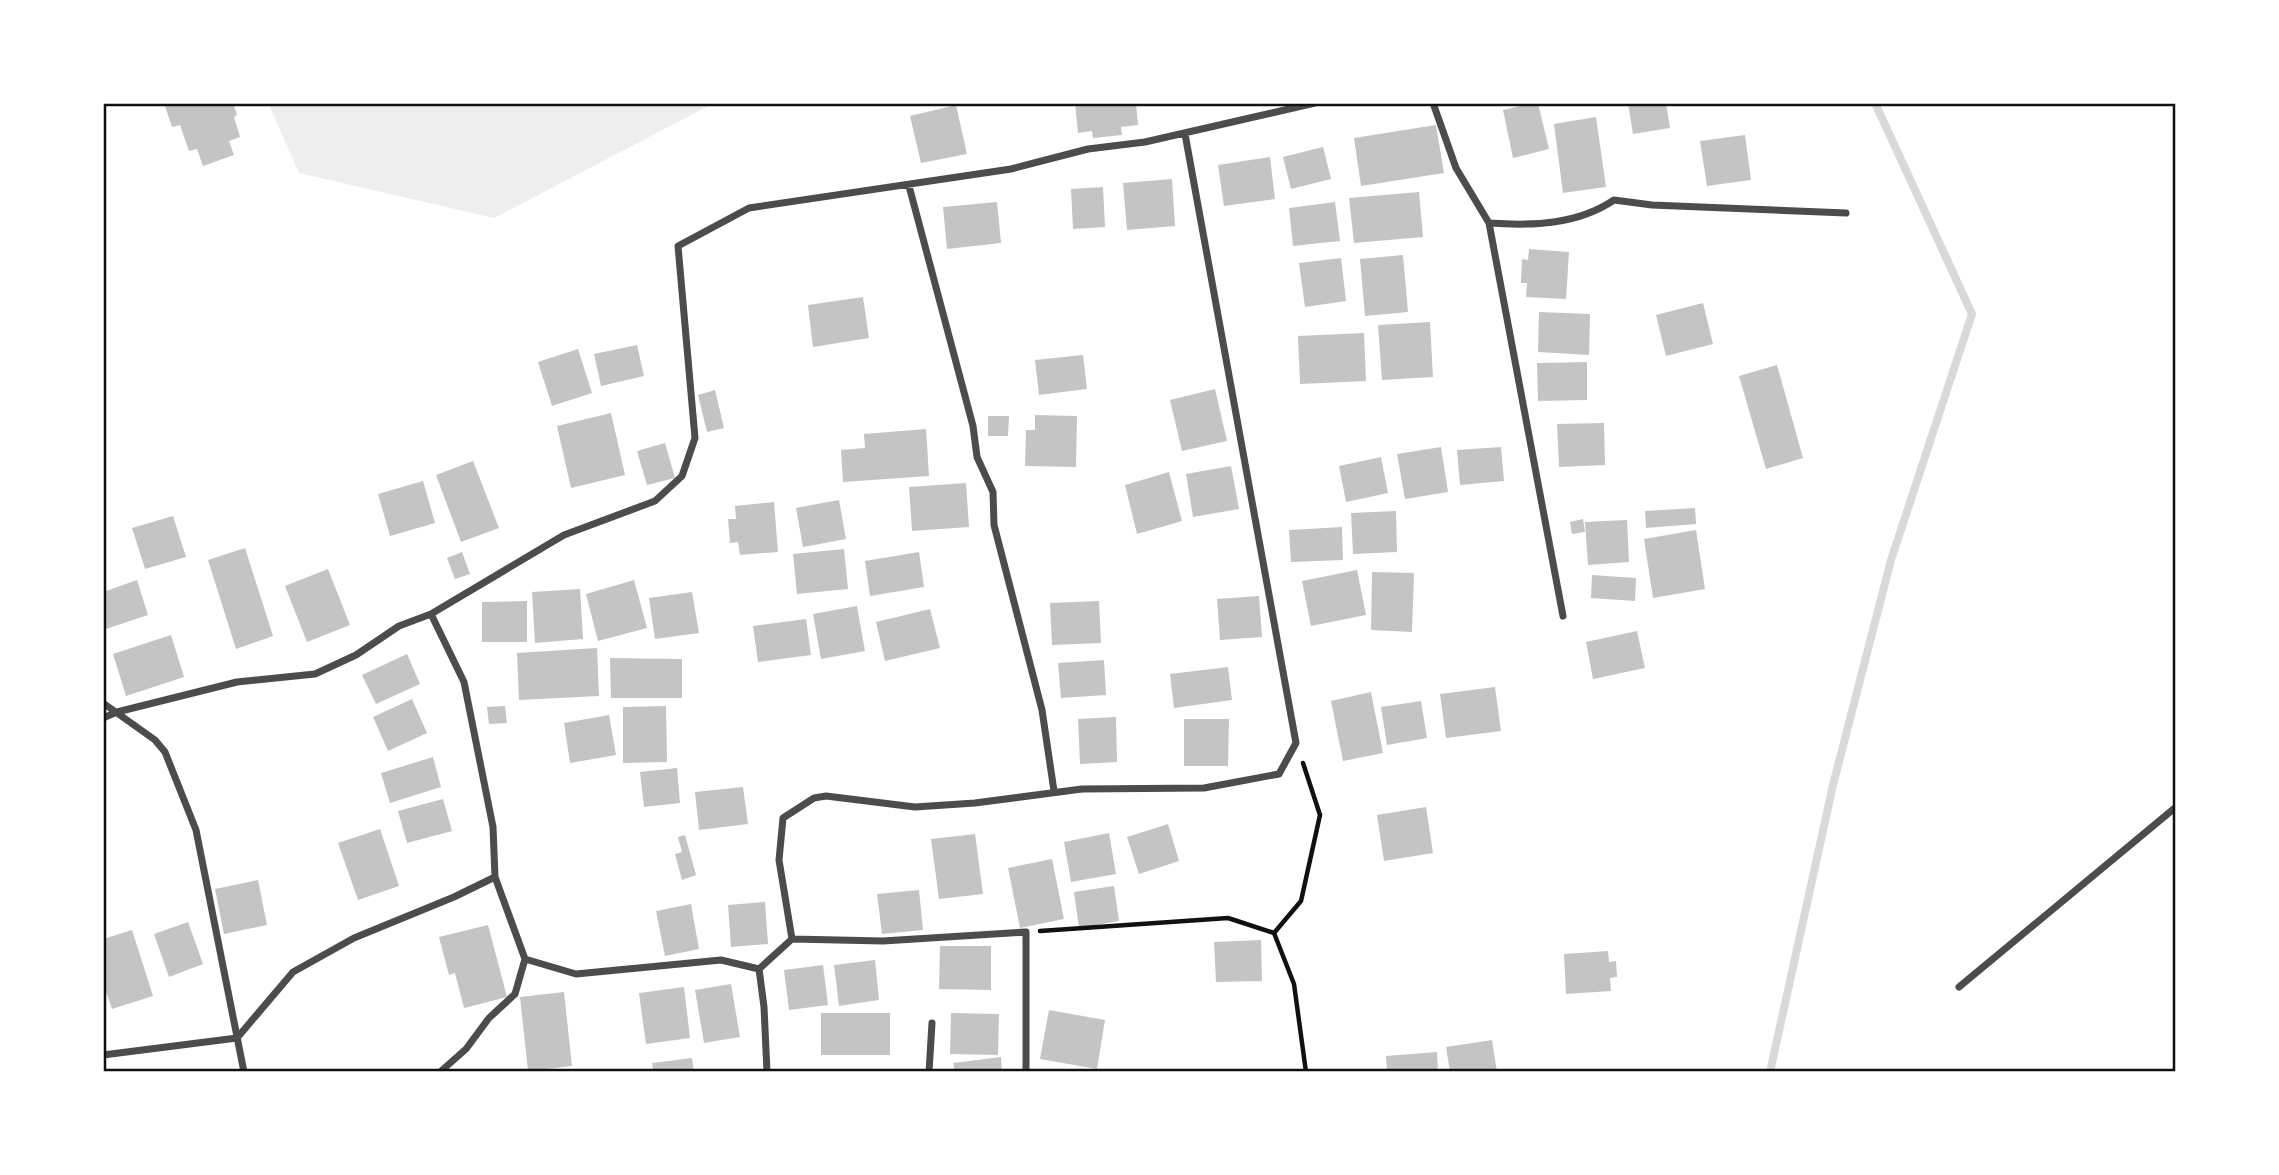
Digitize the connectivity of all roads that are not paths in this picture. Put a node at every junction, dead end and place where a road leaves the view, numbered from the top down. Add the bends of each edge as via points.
1 (1315, 103) edge
2 (1433, 103) edge
3 (1185, 134) junction
4 (909, 186) junction
5 (1846, 213) dead end
6 (1489, 223) junction
7 (431, 614) junction
8 (1563, 616) dead end
9 (103, 702) edge
10 (117, 712) junction
11 (103, 718) edge
12 (1054, 791) junction
13 (2176, 807) edge
14 (495, 877) junction
15 (792, 939) junction
16 (525, 959) junction
17 (759, 969) junction
18 (1959, 986) dead end
19 (932, 1023) dead end
20 (237, 1038) junction
21 (103, 1055) edge
22 (244, 1072) edge
23 (440, 1072) edge
24 (767, 1072) edge
25 (929, 1072) edge
26 (1026, 1072) edge

1 - 3 street
2 - 6 street via 1456,168
3 - 4 street
3 - 12 street via 1296,743 1279,774 1204,788
4 - 7 street via 749,208 678,246 695,438 682,476 655,501 564,535
4 - 12 street via 974,426 977,457 993,492 994,525 1042,710
5 - 6 street via 1614,200 1600,210 1566,221
6 - 8 street
7 - 10 street via 398,626 356,655 315,674 237,682
7 - 14 street via 464,682 493,827
9 - 10 street
10 - 11 street
10 - 20 street via 165,752 196,830
12 - 15 street via 915,807 814,798 783,818 779,860
13 - 18 street
14 - 16 street
14 - 20 street via 354,938 293,972
15 - 17 street
15 - 26 street via 883,941 1026,932
16 - 17 street via 576,974 722,960
16 - 23 street via 515,994
17 - 24 street
19 - 25 street
20 - 21 street
20 - 22 street

